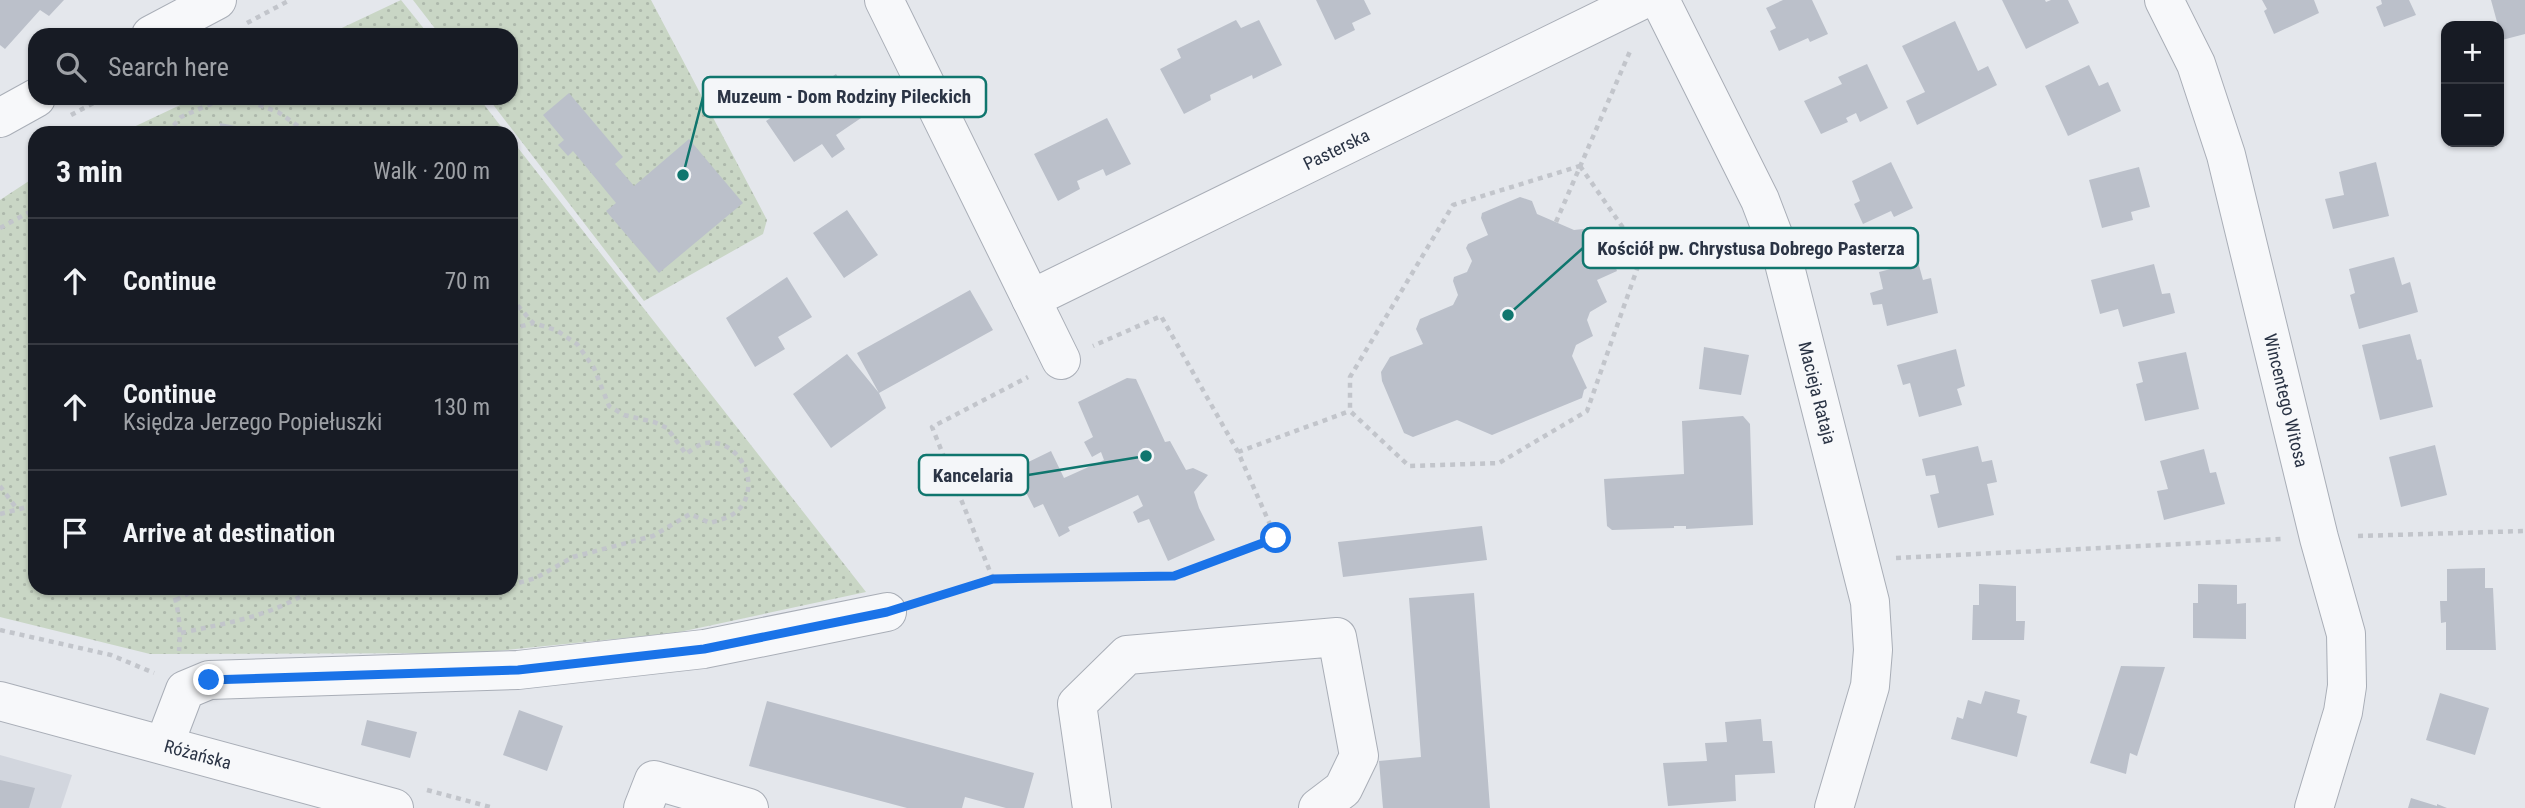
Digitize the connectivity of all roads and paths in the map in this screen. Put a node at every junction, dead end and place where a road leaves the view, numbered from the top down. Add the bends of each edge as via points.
1 (290, 0) edge
2 (884, 0) edge
3 (1642, 0) edge
4 (1660, 0) edge
5 (2164, 0) edge
6 (232, 12) edge
7 (176, 28) edge
8 (1632, 46) dead end
9 (28, 102) edge
10 (209, 105) edge
11 (258, 105) edge
12 (0, 118) edge
13 (173, 126) edge
14 (298, 126) edge
15 (1580, 166) junction
16 (28, 213) edge
17 (1556, 222) dead end
18 (0, 228) edge
19 (1031, 299) junction
20 (518, 306) edge
21 (533, 324) junction
22 (518, 327) edge
23 (1061, 360) junction
24 (1350, 411) junction
25 (1238, 452) junction
26 (0, 486) edge
27 (28, 507) edge
28 (17, 509) junction
29 (0, 514) edge
30 (2525, 531) edge
31 (2319, 538) junction
32 (1860, 560) junction
33 (993, 579) junction
34 (518, 583) edge
35 (174, 595) edge
36 (185, 595) edge
37 (304, 595) edge
38 (176, 600) junction
39 (887, 612) joint
40 (0, 630) edge
41 (181, 633) junction
42 (178, 686) junction
43 (0, 701) edge
44 (164, 745) junction
45 (405, 797) edge
46 (494, 808) edge
47 (643, 808) edge
48 (749, 808) edge
49 (1093, 808) edge
50 (1318, 808) edge
51 (1834, 808) edge
52 (2314, 808) edge

1 - 6 path
2 - 19 street
3 - 19 street, Pasterska
4 - 32 street, Macieja Rataja via 1760,200 1784,262
5 - 31 street, Wincentego Witosa via 2196,64 2226,155
6 - 7 street
8 - 15 path
9 - 12 street
10 - 13 path via 181,117
11 - 14 path
15 - 17 path
15 - 24 path via 1453,205 1350,377
15 - 24 path via 1642,255 1587,411 1499,463 1409,466
16 - 18 path
19 - 23 street
20 - 21 path
21 - 22 path
21 - 34 path via 556,330 577,344 594,368 609,406 667,428 686,454 704,443 725,445 743,460 749,481 743,504 728,518 710,523 690,514 653,536 573,557
23 - 25 path via 1161,316
23 - 33 path via 932,427
24 - 25 path
25 - 33 path via 1276,538 1174,576
26 - 28 path
27 - 28 path
28 - 29 path
30 - 31 path
31 - 32 path
31 - 52 street, Wincentego Witosa via 2346,634 2347,686 2340,726
32 - 51 street, Macieja Rataja via 1870,602 1870,686
33 - 39 path
35 - 38 path
36 - 38 path
37 - 41 path via 265,614
38 - 41 path
39 - 42 street via 691,651 518,670 209,680
40 - 42 path via 111,655
41 - 42 path
42 - 44 street
43 - 44 street, Różańska
44 - 45 street, Różańska
45 - 46 path
47 - 48 street via 654,780
49 - 50 street via 1077,704 1127,655 1337,637 1359,756 1343,789

